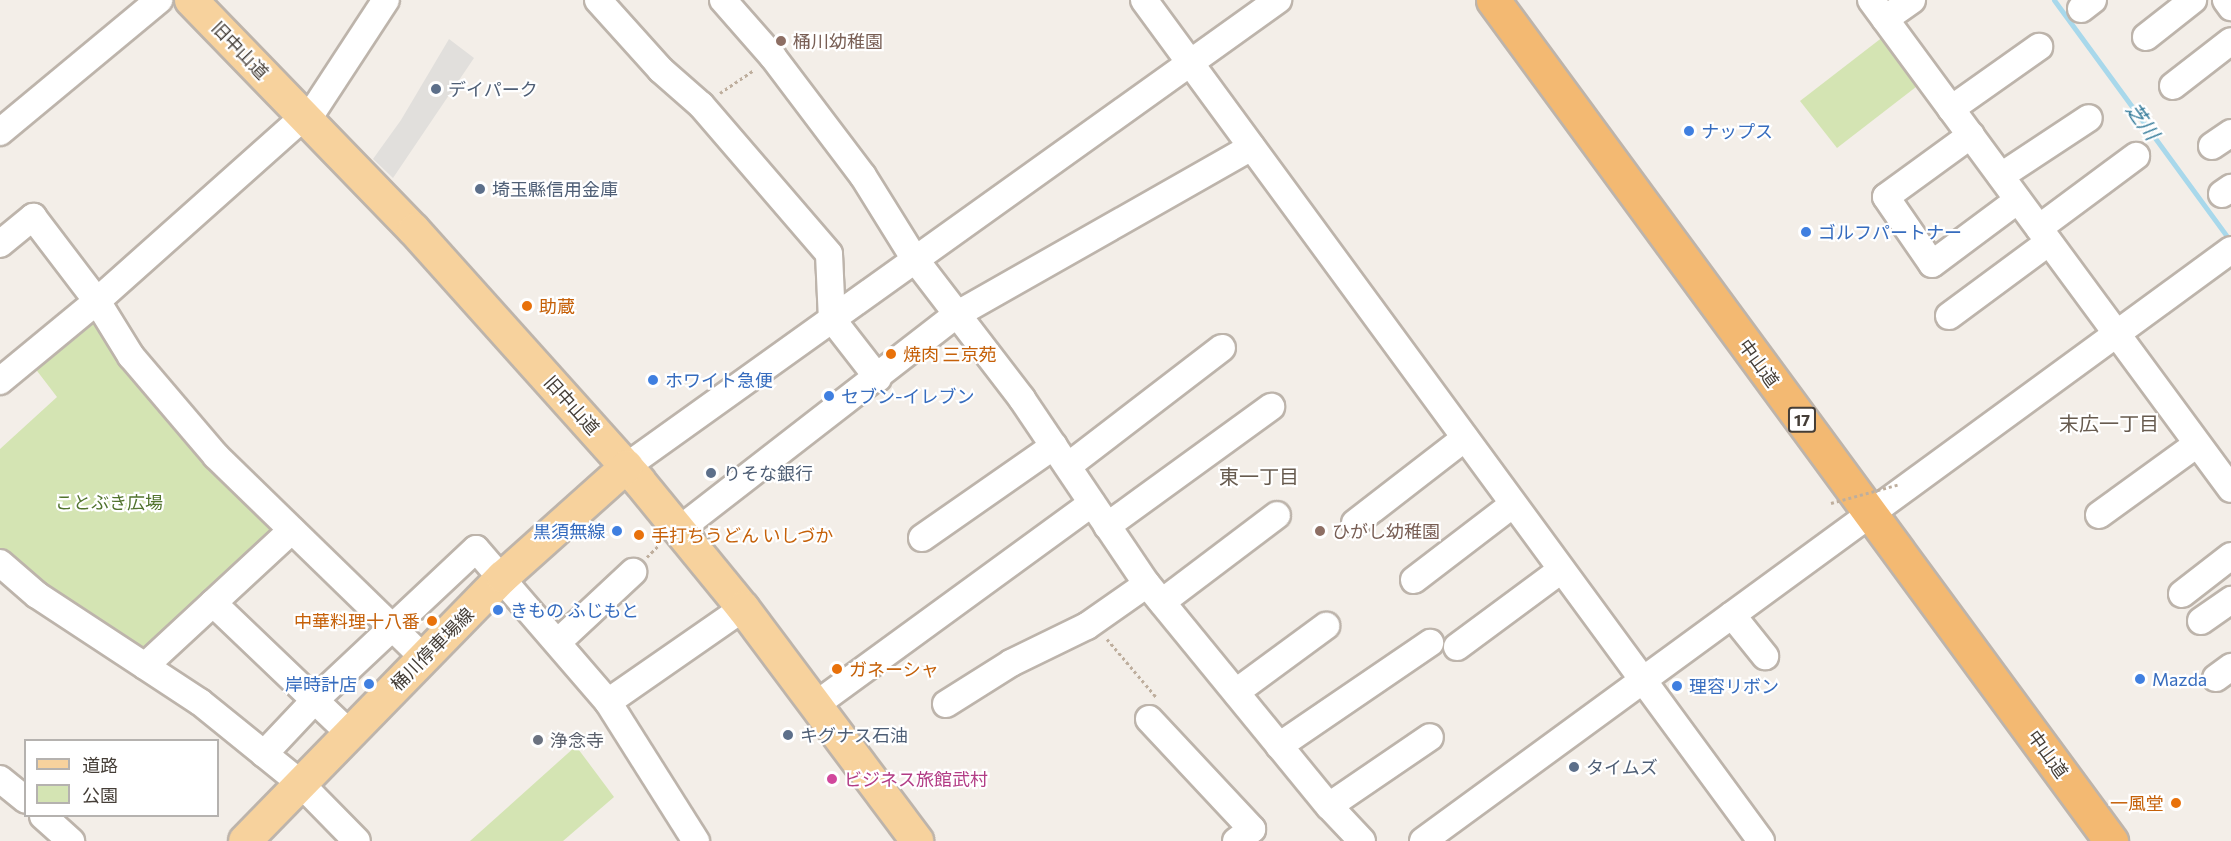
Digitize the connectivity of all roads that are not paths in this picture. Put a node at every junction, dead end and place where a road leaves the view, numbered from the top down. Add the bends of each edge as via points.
1 (159, 0) edge
2 (191, 0) edge
3 (386, 0) edge
4 (598, 0) edge
5 (723, 0) edge
6 (1144, 0) edge
7 (1278, 0) edge
8 (1493, 0) edge
9 (1520, 0) edge
10 (1912, 0) edge
11 (2193, 0) edge
12 (2226, 0) edge
13 (2231, 7) edge
14 (1878, 10) edge
15 (2146, 37) dead end
16 (2231, 41) edge
17 (2039, 47) dead end
18 (1190, 62) junction
19 (2173, 86) dead end
20 (1952, 109) junction
21 (306, 118) junction
22 (2090, 118) dead end
23 (0, 132) edge
24 (1971, 135) junction
25 (1252, 147) junction
26 (2136, 156) dead end
27 (2001, 176) junction
28 (2018, 200) junction
29 (2044, 235) junction
30 (0, 244) edge
31 (2228, 252) edge
32 (915, 258) junction
33 (97, 301) junction
34 (956, 315) junction
35 (1949, 316) dead end
36 (832, 319) junction
37 (2116, 333) junction
38 (1222, 348) dead end
39 (878, 378) junction
40 (0, 381) edge
41 (1271, 407) dead end
42 (1465, 438) junction
43 (2197, 444) junction
44 (1061, 456) junction
45 (627, 466) junction
46 (2231, 489) edge
47 (1886, 501) junction
48 (1092, 503) junction
49 (1512, 505) junction
50 (1277, 515) dead end
51 (2100, 515) dead end
52 (1355, 523) dead end
53 (1107, 526) junction
54 (678, 528) junction
55 (292, 530) junction
56 (922, 538) dead end
57 (2231, 556) edge
58 (0, 563) edge
59 (1561, 570) junction
60 (633, 572) road end
61 (503, 577) junction
62 (1414, 580) dead end
63 (1154, 593) junction
64 (2182, 594) dead end
65 (2231, 600) edge
66 (213, 603) junction
67 (743, 608) junction
68 (1732, 615) junction
69 (2201, 621) dead end
70 (1326, 626) dead end
71 (392, 627) junction
72 (558, 642) junction
73 (1430, 643) dead end
74 (1457, 647) dead end
75 (1765, 656) dead end
76 (423, 657) junction
77 (145, 666) junction
78 (1644, 681) junction
79 (1236, 692) junction
80 (314, 701) junction
81 (608, 702) junction
82 (946, 704) dead end
83 (814, 706) junction
84 (1149, 719) road end
85 (349, 733) junction
86 (1430, 737) dead end
87 (1279, 746) junction
88 (264, 754) junction
89 (0, 779) edge
90 (300, 783) junction
91 (24, 798) edge
92 (1329, 806) junction
93 (44, 817) edge
94 (71, 841) edge
95 (245, 841) edge
96 (357, 841) edge
97 (696, 841) edge
98 (917, 841) edge
99 (1236, 841) edge
100 (1362, 841) edge
101 (1423, 841) edge
102 (1761, 841) edge
103 (2111, 841) edge
104 (2134, 841) edge

1 - 23 street
2 - 21 main road, 旧中山道
3 - 21 street
4 - 36 street via 661,70 701,105 829,254
5 - 32 street via 773,57 864,176
6 - 18 street
7 - 18 street
8 - 47 highway, 中山道 / 17
9 - 47 highway, 中山道 / 17
10 - 14 street
11 - 15 street
12 - 13 street
14 - 20 street
16 - 19 street
17 - 20 street
18 - 25 street
18 - 32 street
20 - 24 street
21 - 33 street
21 - 45 main road, 旧中山道
22 - 27 street
24 - 27 street
24 - 28 street via 1886,197 1932,264
25 - 34 street
25 - 42 street
26 - 29 street
27 - 28 street
28 - 29 street
29 - 35 street
29 - 37 street
30 - 33 street via 33,217
31 - 37 street
32 - 34 street
32 - 36 street
33 - 40 street
33 - 55 street via 131,356 216,456
34 - 39 street
34 - 44 street
36 - 39 street
36 - 45 street
37 - 43 street
37 - 47 street
38 - 44 street
39 - 54 street
41 - 53 street
42 - 49 street
42 - 52 street
43 - 46 street
43 - 51 street
44 - 48 street
44 - 56 street
45 - 54 main road, 旧中山道
45 - 61 main road, 桶川停車場線
47 - 68 street
47 - 103 highway, 中山道 / 17
47 - 104 highway, 中山道 / 17
48 - 53 street
48 - 83 street
49 - 59 street
49 - 62 street
50 - 63 street
53 - 63 street
54 - 67 main road, 旧中山道
55 - 66 street
55 - 71 street
57 - 64 street
58 - 77 street via 37,594
59 - 74 street
59 - 78 street
60 - 72 street
61 - 71 street via 476,549
61 - 72 street
61 - 76 main road, 桶川停車場線
63 - 79 street
63 - 82 street via 1011,663
65 - 69 street
66 - 77 street
66 - 80 street
67 - 81 street
67 - 83 main road, 旧中山道
68 - 75 street
68 - 78 street
70 - 79 street
71 - 76 street
71 - 80 street
72 - 81 street
73 - 87 street
76 - 85 main road, 桶川停車場線
77 - 88 street via 200,702
78 - 101 street
78 - 102 street
79 - 87 street
80 - 85 street
80 - 88 street
81 - 97 street
83 - 98 main road, 旧中山道
84 - 99 street via 1251,829
85 - 90 main road, 桶川停車場線
86 - 92 street
87 - 92 street
88 - 90 street
89 - 91 street
90 - 95 main road, 桶川停車場線
90 - 96 street
92 - 100 street
93 - 94 street

